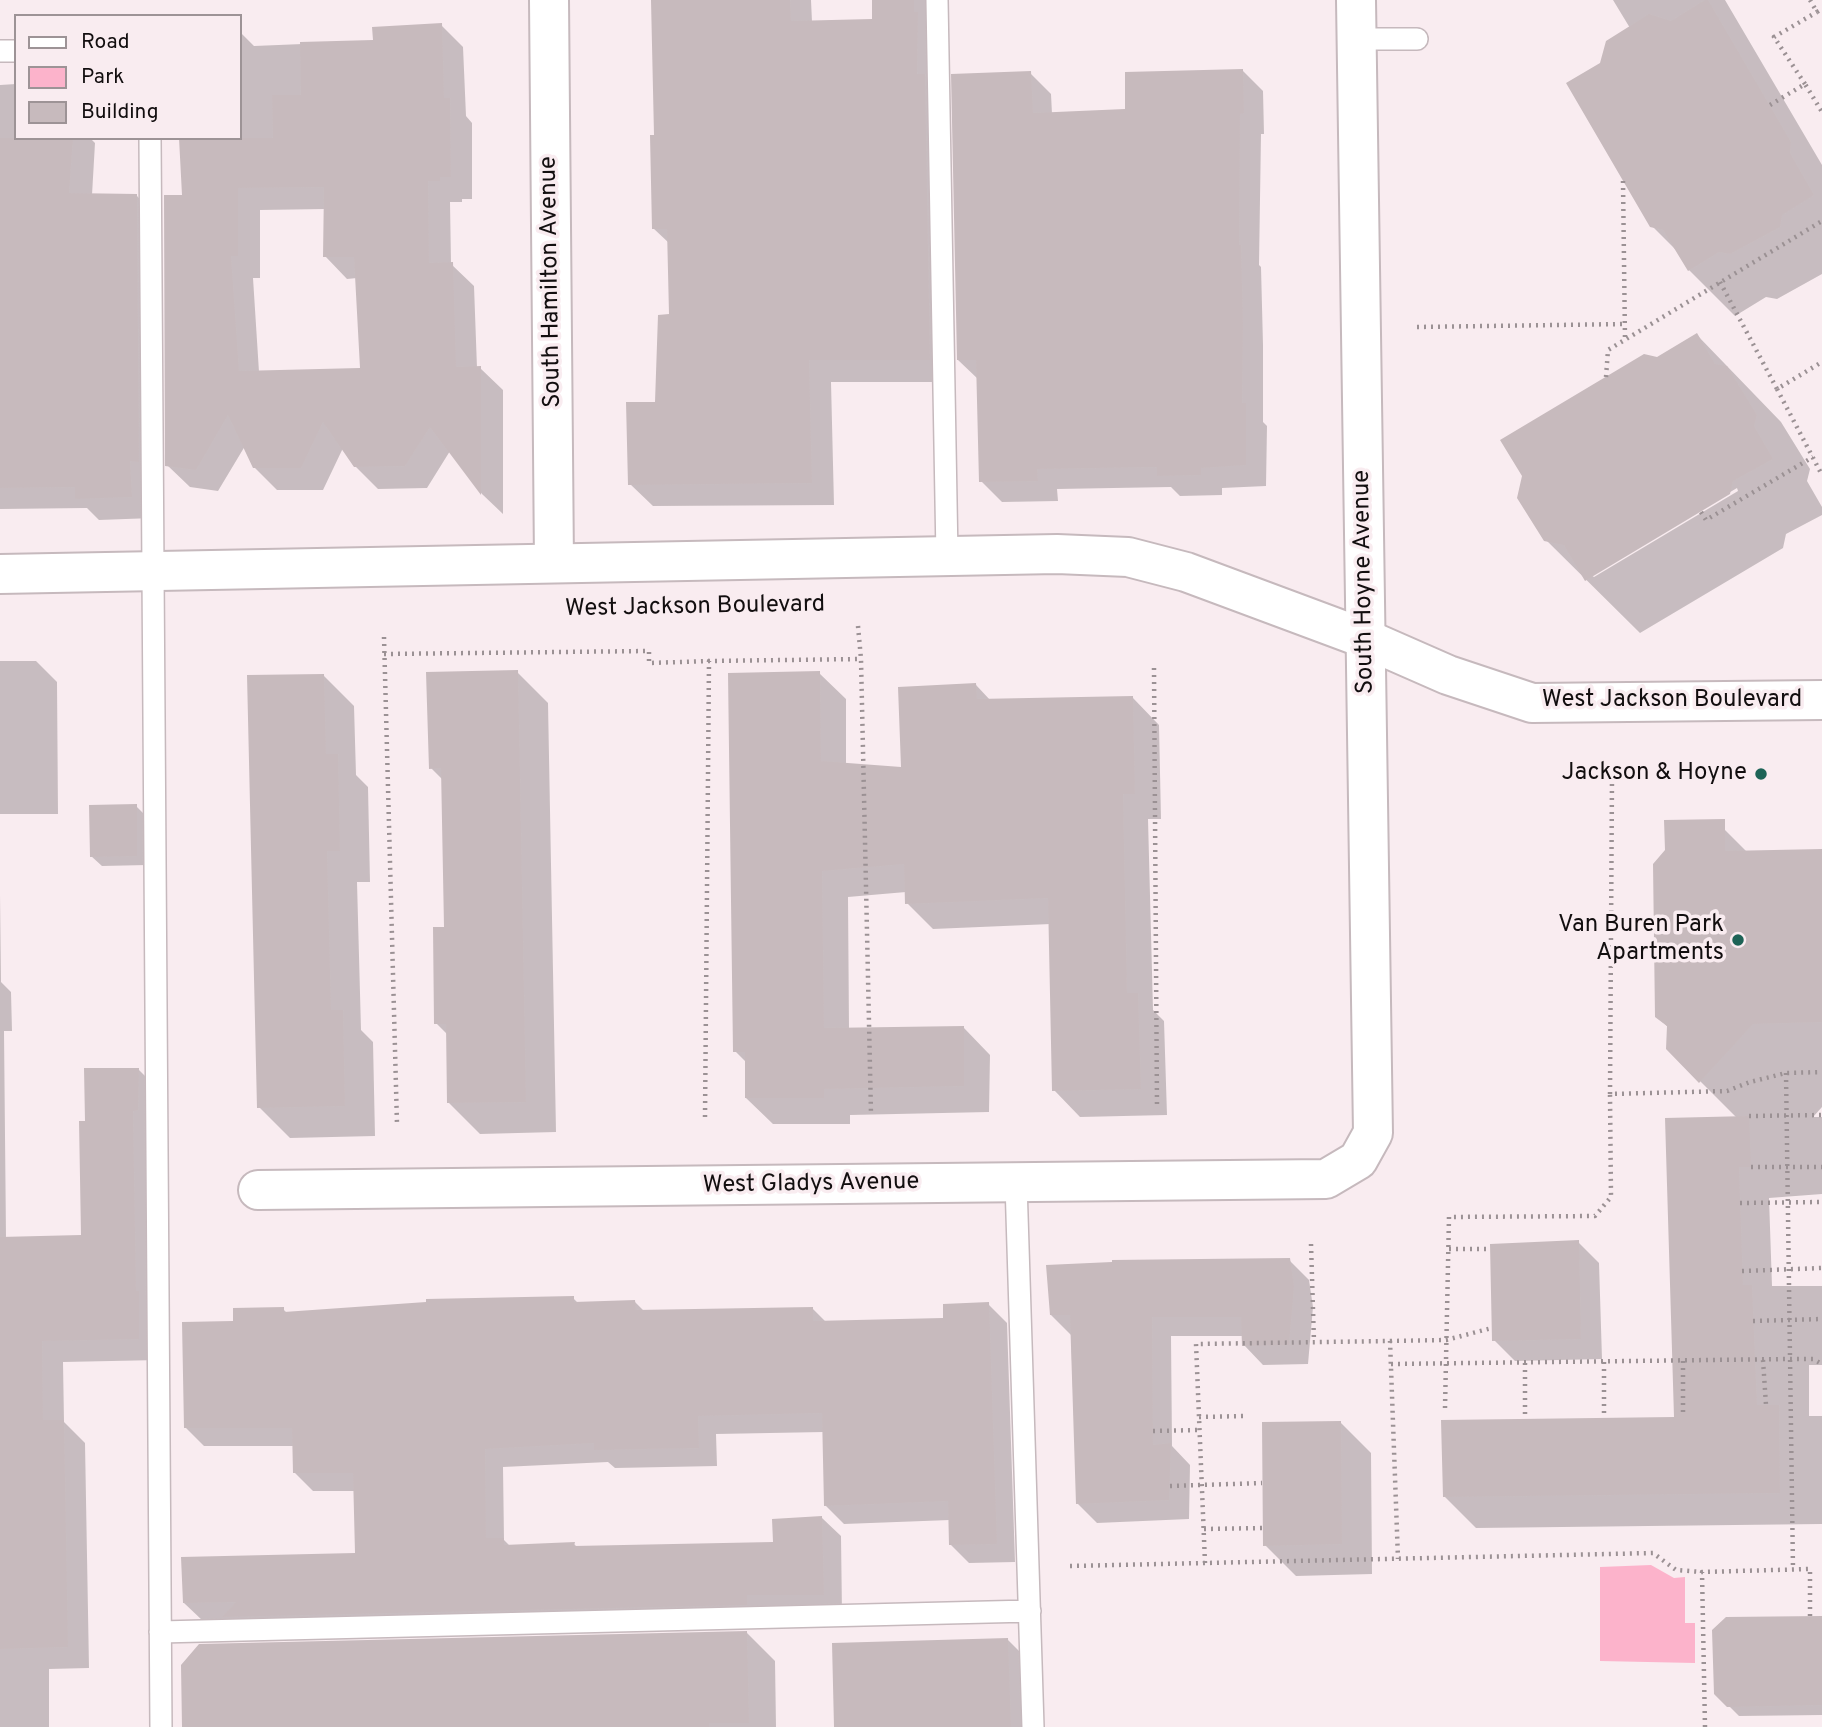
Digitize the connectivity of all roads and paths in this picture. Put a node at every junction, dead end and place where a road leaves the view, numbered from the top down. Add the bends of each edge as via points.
1 (549, 0) edge
2 (937, 0) edge
3 (1356, 0) edge
4 (1810, 0) edge
5 (1819, 10) edge
6 (1357, 39) junction
7 (1417, 39) dead end
8 (1805, 85) junction
9 (1770, 106) dead end
10 (1822, 112) edge
11 (150, 140) edge
12 (1623, 181) dead end
13 (1822, 221) edge
14 (1720, 282) junction
15 (1625, 324) junction
16 (1417, 327) dead end
17 (1625, 340) junction
18 (1822, 362) edge
19 (1606, 377) dead end
20 (1777, 389) junction
21 (1813, 457) junction
22 (1822, 475) edge
23 (1700, 512) dead end
24 (947, 556) junction
25 (554, 563) junction
26 (153, 571) junction
27 (0, 574) edge
28 (858, 626) dead end
29 (384, 637) dead end
30 (1366, 639) junction
31 (384, 654) junction
32 (861, 659) junction
33 (709, 661) junction
34 (1154, 667) dead end
35 (1822, 700) edge
36 (1612, 777) dead end
37 (1822, 1072) edge
38 (1786, 1073) junction
39 (1610, 1094) junction
40 (1157, 1107) dead end
41 (871, 1114) dead end
42 (1822, 1115) edge
43 (1749, 1116) dead end
44 (1787, 1116) junction
45 (705, 1118) dead end
46 (397, 1125) dead end
47 (1358, 1160) joint
48 (1751, 1167) dead end
49 (1787, 1167) junction
50 (1822, 1167) edge
51 (1016, 1183) junction
52 (258, 1190) dead end
53 (1787, 1202) junction
54 (1822, 1202) edge
55 (1740, 1203) dead end
56 (1311, 1244) dead end
57 (1449, 1249) junction
58 (1490, 1249) dead end
59 (1822, 1268) edge
60 (1788, 1269) junction
61 (1742, 1271) dead end
62 (1822, 1319) edge
63 (1789, 1320) junction
64 (1753, 1321) dead end
65 (1492, 1328) dead end
66 (1446, 1340) junction
67 (1390, 1341) junction
68 (1314, 1342) junction
69 (1790, 1359) junction
70 (1763, 1360) junction
71 (1684, 1361) junction
72 (1604, 1362) junction
73 (1445, 1363) junction
74 (1525, 1363) junction
75 (1391, 1364) junction
76 (1822, 1364) edge
77 (1766, 1405) dead end
78 (1445, 1408) dead end
79 (1244, 1416) dead end
80 (1199, 1417) junction
81 (1684, 1417) dead end
82 (1604, 1418) dead end
83 (1525, 1419) dead end
84 (1199, 1430) junction
85 (1153, 1431) dead end
86 (1262, 1483) dead end
87 (1202, 1485) junction
88 (1170, 1486) dead end
89 (1263, 1528) dead end
90 (1204, 1529) junction
91 (1398, 1559) junction
92 (1205, 1563) junction
93 (1070, 1566) dead end
94 (1793, 1569) junction
95 (1702, 1572) junction
96 (1030, 1611) junction
97 (1810, 1616) dead end
98 (160, 1632) junction
99 (161, 1727) edge
100 (1033, 1727) edge
101 (1705, 1727) edge

1 - 25 street, South Hamilton Avenue
2 - 24 lane
3 - 6 street, South Hoyne Avenue
4 - 5 path
5 - 8 path via 1774,37
6 - 7 lane
6 - 30 street, South Hoyne Avenue
8 - 9 path
8 - 10 path
11 - 26 lane
12 - 15 path
13 - 14 path
14 - 17 path
14 - 20 path
15 - 16 path
15 - 17 path
17 - 19 path via 1608,350
18 - 20 path
20 - 21 path
21 - 22 path
21 - 23 path via 1706,520
24 - 25 street, West Jackson Boulevard
24 - 30 street, West Jackson Boulevard via 1128,557 1186,572
25 - 26 street, West Jackson Boulevard
26 - 27 street, West Jackson Boulevard
26 - 98 lane
28 - 32 path
29 - 31 path
30 - 35 street, West Jackson Boulevard via 1448,675 1532,702
30 - 47 street, South Hoyne Avenue via 1373,1133
31 - 33 path via 649,651 649,663
31 - 46 path
32 - 33 path
32 - 41 path
33 - 45 path
34 - 40 path
36 - 39 path
37 - 38 path
38 - 39 path via 1727,1091
38 - 44 path
39 - 57 path via 1611,1197 1594,1216 1449,1217
42 - 44 path
43 - 44 path
44 - 49 path
47 - 51 street, West Gladys Avenue via 1326,1179
48 - 49 path
49 - 50 path
49 - 53 path
51 - 52 street, West Gladys Avenue
51 - 96 lane
53 - 54 path
53 - 55 path
53 - 60 path
56 - 68 path
57 - 58 path
57 - 66 path
59 - 60 path
60 - 61 path
60 - 63 path
62 - 63 path
63 - 64 path
63 - 69 path
65 - 66 path
66 - 67 path
66 - 73 path
67 - 68 path
67 - 75 path
68 - 80 path via 1196,1344
69 - 70 path
69 - 76 path via 1813,1359
69 - 94 path
70 - 71 path
70 - 77 path
71 - 72 path
71 - 81 path
72 - 74 path
72 - 82 path
73 - 74 path
73 - 75 path
73 - 78 path
74 - 83 path
75 - 91 path
79 - 80 path
80 - 84 path
84 - 85 path
84 - 87 path
86 - 87 path
87 - 88 path
87 - 90 path
89 - 90 path
90 - 92 path
91 - 92 path
91 - 95 path via 1653,1553 1676,1570
92 - 93 path
94 - 95 path
94 - 97 path via 1810,1569
95 - 101 path
96 - 98 lane
96 - 100 lane
98 - 99 lane

